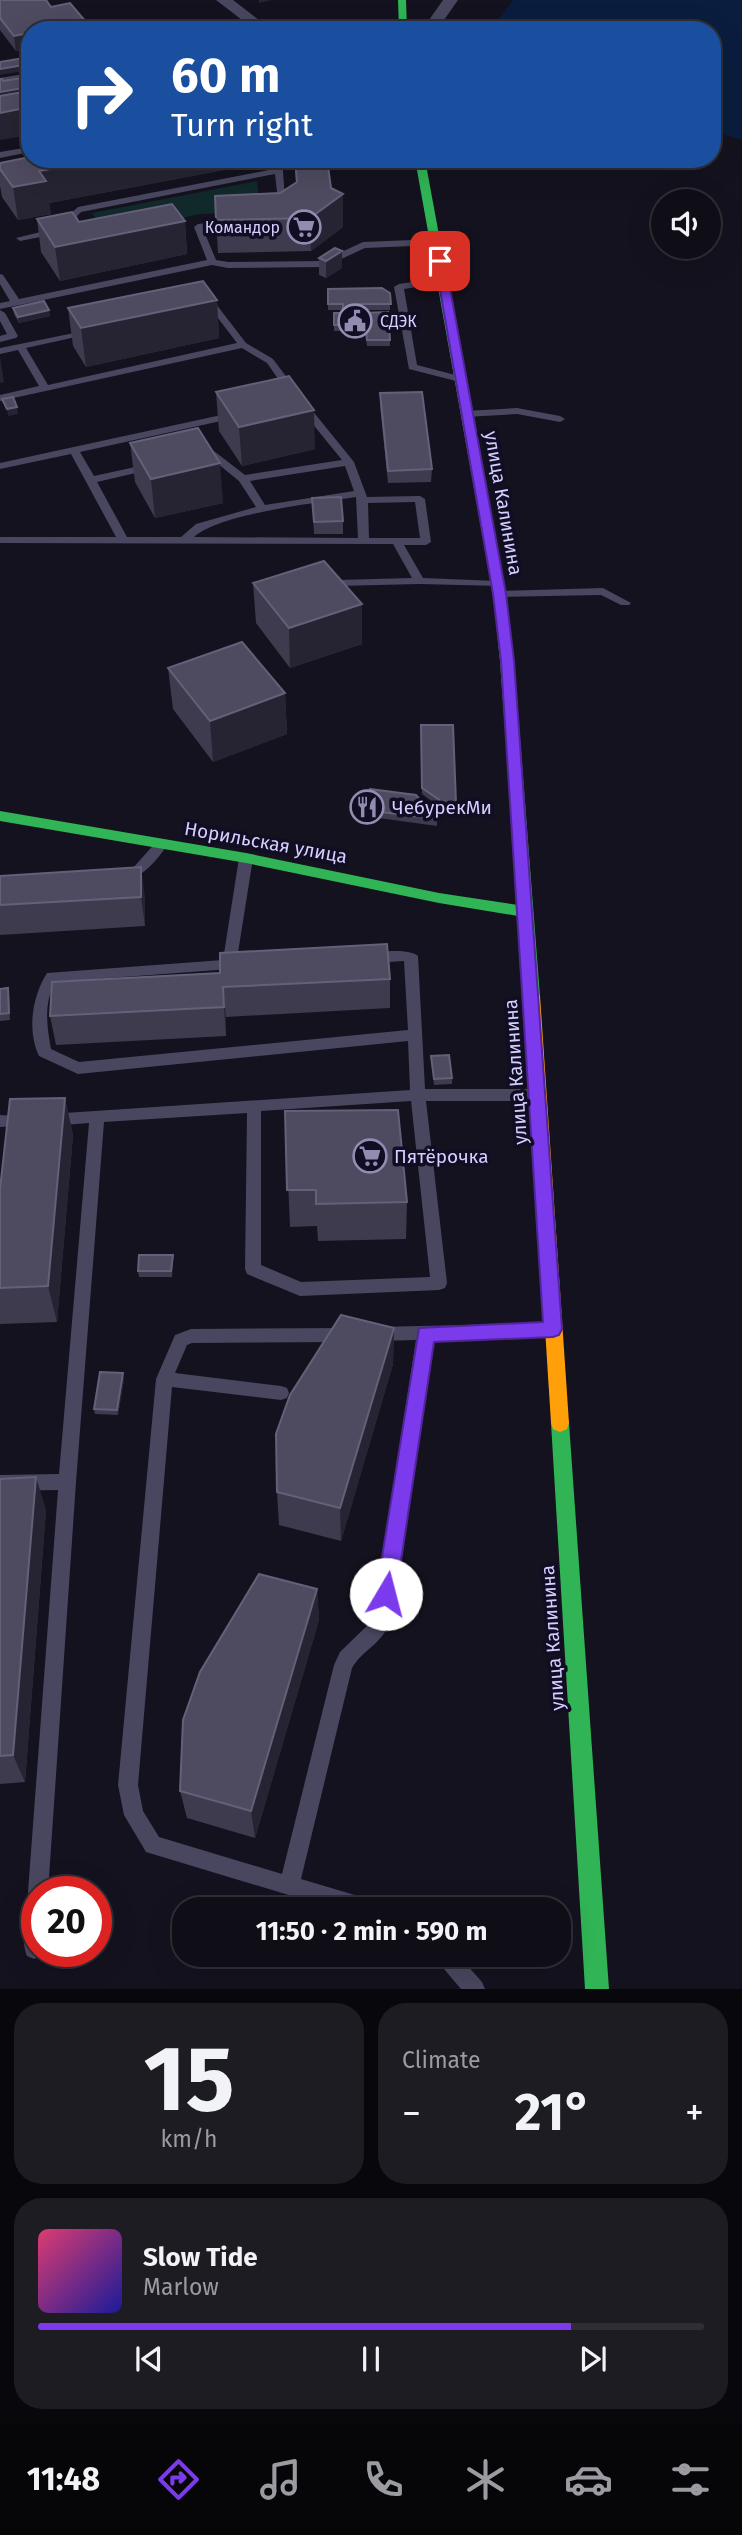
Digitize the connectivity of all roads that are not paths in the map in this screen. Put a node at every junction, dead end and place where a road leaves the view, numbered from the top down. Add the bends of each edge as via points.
1 (223, 0) edge
2 (402, 0) edge
3 (451, 0) edge
4 (421, 13) dead end
5 (252, 21) edge
6 (403, 21) edge
7 (421, 21) edge
8 (436, 21) edge
9 (21, 78) edge
10 (0, 80) edge
11 (21, 151) edge
12 (0, 155) edge
13 (278, 168) edge
14 (422, 168) edge
15 (279, 171) junction
16 (280, 217) edge
17 (239, 222) edge
18 (78, 226) junction
19 (84, 235) edge
20 (20, 238) dead end
21 (437, 242) junction
22 (212, 262) junction
23 (0, 276) edge
24 (444, 280) junction
25 (16, 302) junction
26 (0, 306) edge
27 (187, 311) edge
28 (0, 313) edge
29 (97, 330) edge
30 (0, 339) edge
31 (243, 345) junction
32 (20, 346) junction
33 (0, 351) edge
34 (460, 379) junction
35 (46, 388) junction
36 (0, 398) edge
37 (299, 401) junction
38 (285, 404) edge
39 (246, 412) edge
40 (466, 414) junction
41 (560, 419) dead end
42 (197, 437) edge
43 (74, 450) junction
44 (209, 454) junction
45 (196, 457) edge
46 (349, 462) junction
47 (0, 466) edge
48 (156, 466) edge
49 (243, 479) junction
50 (91, 480) junction
51 (362, 496) junction
52 (262, 509) junction
53 (0, 540) edge
54 (124, 541) junction
55 (183, 541) junction
56 (364, 541) junction
57 (397, 541) junction
58 (419, 581) junction
59 (337, 583) edge
60 (498, 589) junction
61 (625, 603) dead end
62 (0, 816) edge
63 (162, 845) junction
64 (246, 859) junction
65 (110, 877) edge
66 (523, 911) junction
67 (359, 959) edge
68 (255, 964) edge
69 (229, 965) junction
70 (415, 1035) junction
71 (418, 1095) junction
72 (539, 1095) junction
73 (254, 1107) junction
74 (97, 1119) junction
75 (0, 1121) edge
76 (553, 1329) junction
77 (425, 1334) junction
78 (164, 1379) junction
79 (281, 1393) dead end
80 (67, 1482) junction
81 (0, 1483) edge
82 (39, 1876) edge
83 (289, 1886) junction
84 (327, 1897) edge
85 (456, 1967) edge
86 (475, 1989) edge
87 (597, 1989) edge

1 - 5 street
2 - 6 main road
3 - 8 street
4 - 7 main road
9 - 10 lane
11 - 12 lane
13 - 15 lane
14 - 21 main road, улица Калинина
15 - 16 lane
15 - 18 lane via 78,210 72,216
17 - 22 lane via 193,227
18 - 19 lane
18 - 20 lane
21 - 22 lane via 363,245 324,264
21 - 24 main road, улица Калинина
22 - 25 lane
23 - 25 lane
24 - 34 main road, улица Калинина
24 - 34 lane via 399,287 412,367
25 - 26 lane
27 - 31 lane via 213,306
28 - 30 lane via 13,336
29 - 32 lane
31 - 35 lane
31 - 37 lane via 270,361
32 - 33 lane
32 - 35 lane
34 - 40 main road, улица Калинина
35 - 36 lane
37 - 38 lane
37 - 46 lane
39 - 43 lane
40 - 41 lane via 517,411
40 - 60 main road, улица Калинина
42 - 44 lane
43 - 47 lane
43 - 50 lane
44 - 45 lane
44 - 49 lane
46 - 49 lane
46 - 51 lane
48 - 50 lane
49 - 52 lane
50 - 54 lane
51 - 52 lane
51 - 56 lane
51 - 57 lane via 420,499 426,542
52 - 55 lane via 200,526
53 - 54 lane
54 - 55 lane
55 - 56 lane
56 - 57 lane
57 - 58 lane
58 - 59 lane
58 - 60 lane
60 - 61 lane via 603,591
60 - 66 main road, улица Калинина via 514,741
62 - 63 main road, Норильская улица
63 - 64 main road, Норильская улица
63 - 65 lane via 138,870
64 - 66 main road, Норильская улица
64 - 69 lane
66 - 72 main road, улица Калинина
67 - 70 lane via 411,956
68 - 69 lane
69 - 70 lane via 52,977 43,989 40,1026 44,1052 78,1068
70 - 71 lane
71 - 72 lane
71 - 73 lane
71 - 73 lane via 439,1283 300,1289 253,1269
72 - 76 main road, улица Калинина
73 - 74 lane
74 - 75 lane
74 - 80 lane
76 - 77 lane
76 - 87 main road, улица Калинина
77 - 78 lane via 191,1336 181,1340
77 - 83 lane via 380,1630 346,1656
78 - 79 lane
78 - 83 lane via 129,1801 153,1845
80 - 81 lane
80 - 82 lane
83 - 84 lane
85 - 86 lane

